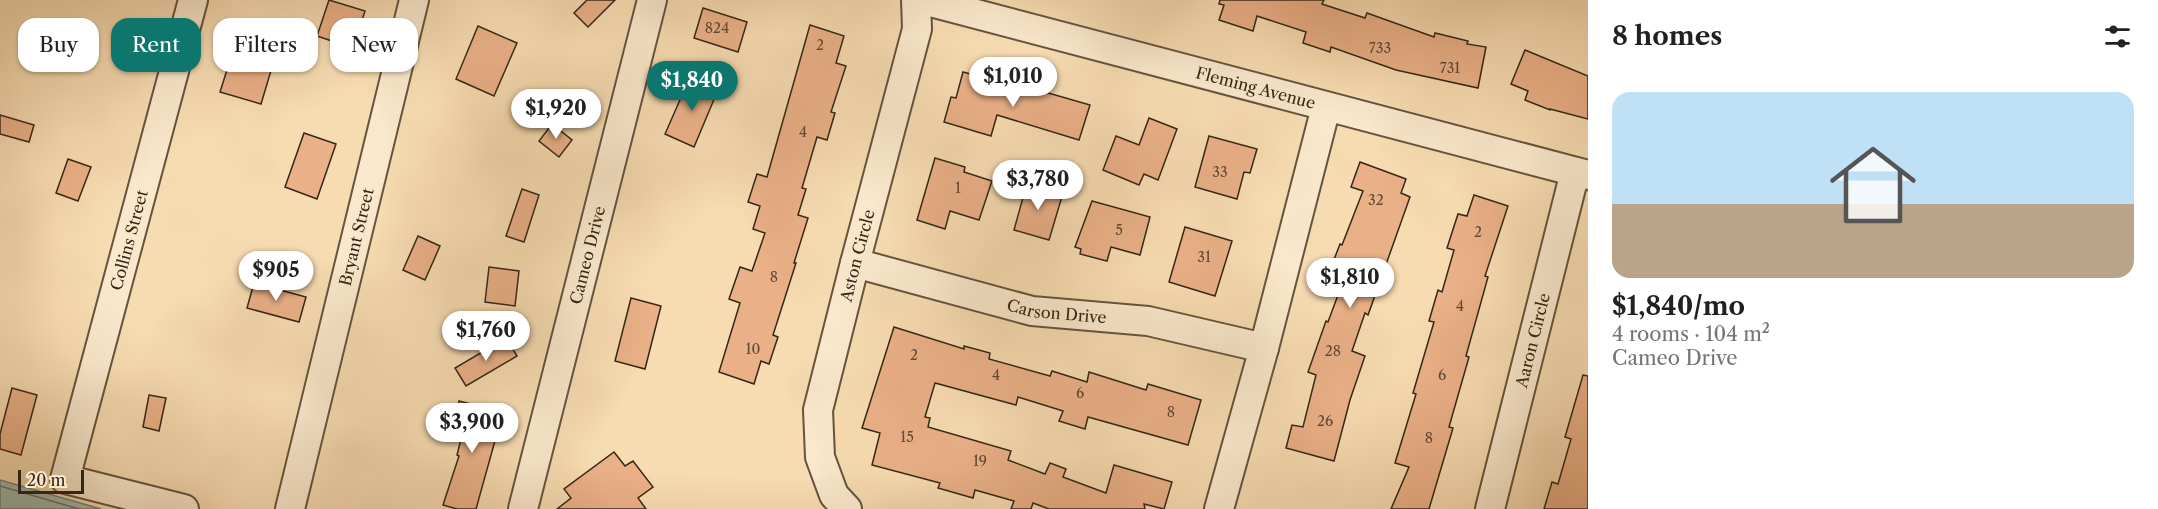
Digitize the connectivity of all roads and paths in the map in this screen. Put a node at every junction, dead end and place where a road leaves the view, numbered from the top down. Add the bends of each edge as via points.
1 (193, 0) edge
2 (414, 0) edge
3 (652, 0) edge
4 (916, 0) edge
5 (923, 0) edge
6 (1326, 107) junction
7 (1582, 174) edge
8 (855, 263) junction
9 (1264, 348) junction
10 (184, 509) edge
11 (290, 509) edge
12 (523, 509) edge
13 (847, 509) edge
14 (1219, 509) edge
15 (1490, 509) edge

1 - 10 street, Collins Street via 65,479
2 - 11 street, Bryant Street
3 - 12 street, Cameo Drive
4 - 8 street, Aston Circle via 917,29
5 - 6 street, Fleming Avenue
6 - 7 street, Fleming Avenue
6 - 9 street
7 - 15 street, Aaron Circle
8 - 9 street, Carson Drive via 1032,310 1148,321
8 - 13 street, Aston Circle via 819,410 820,457 834,495
9 - 14 street

